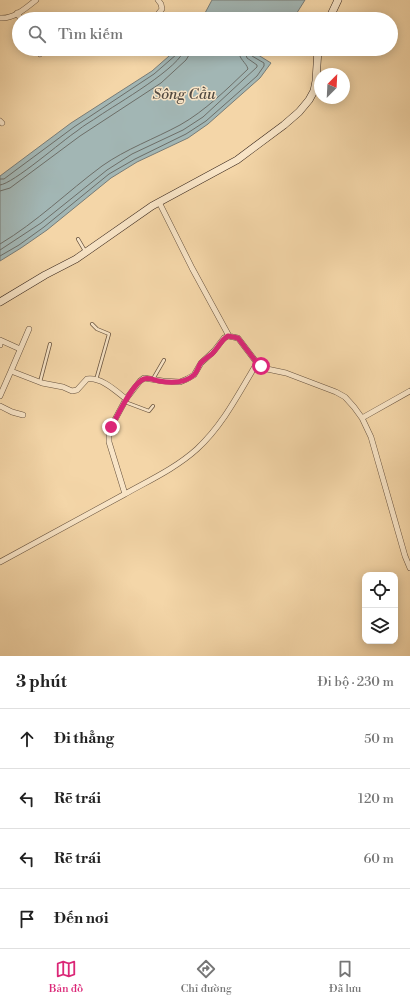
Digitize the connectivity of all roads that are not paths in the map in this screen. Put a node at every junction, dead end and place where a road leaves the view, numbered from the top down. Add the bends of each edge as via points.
1 (36, 0) edge
2 (158, 0) edge
3 (338, 0) edge
4 (19, 12) edge
5 (160, 12) edge
6 (332, 12) edge
7 (12, 16) edge
8 (0, 18) edge
9 (318, 56) edge
10 (159, 202) junction
11 (78, 239) dead end
12 (86, 252) junction
13 (0, 302) edge
14 (92, 324) dead end
15 (29, 328) dead end
16 (229, 336) junction
17 (0, 340) edge
18 (50, 344) dead end
19 (20, 349) junction
20 (164, 360) dead end
21 (258, 364) junction
22 (11, 371) junction
23 (153, 379) junction
24 (96, 380) junction
25 (40, 382) junction
26 (410, 391) edge
27 (0, 396) edge
28 (125, 400) junction
29 (0, 406) edge
30 (153, 406) dead end
31 (23, 415) dead end
32 (362, 418) junction
33 (125, 494) junction
34 (409, 561) edge
35 (0, 562) edge
36 (410, 568) edge

1 - 4 street
2 - 5 street via 162,9
3 - 6 street
7 - 8 street
9 - 10 street via 314,91 299,112 237,160
10 - 12 street
10 - 16 street
11 - 12 lane
12 - 13 street
14 - 24 lane via 109,334
15 - 19 street
16 - 21 street via 238,338
16 - 23 street via 224,338 201,363 194,375 187,379 180,382
17 - 19 street
18 - 25 lane
19 - 22 street
20 - 23 lane
21 - 32 street via 336,392 345,397
21 - 33 street via 217,427 198,448 173,467
22 - 25 street
22 - 27 street
23 - 28 street via 144,378 140,381
24 - 25 street via 86,379 77,390 72,391
24 - 28 street via 115,390
26 - 32 street
28 - 30 lane via 149,411
28 - 33 street via 109,434 109,442
29 - 31 street
32 - 34 street via 371,437
33 - 35 street
34 - 36 street

